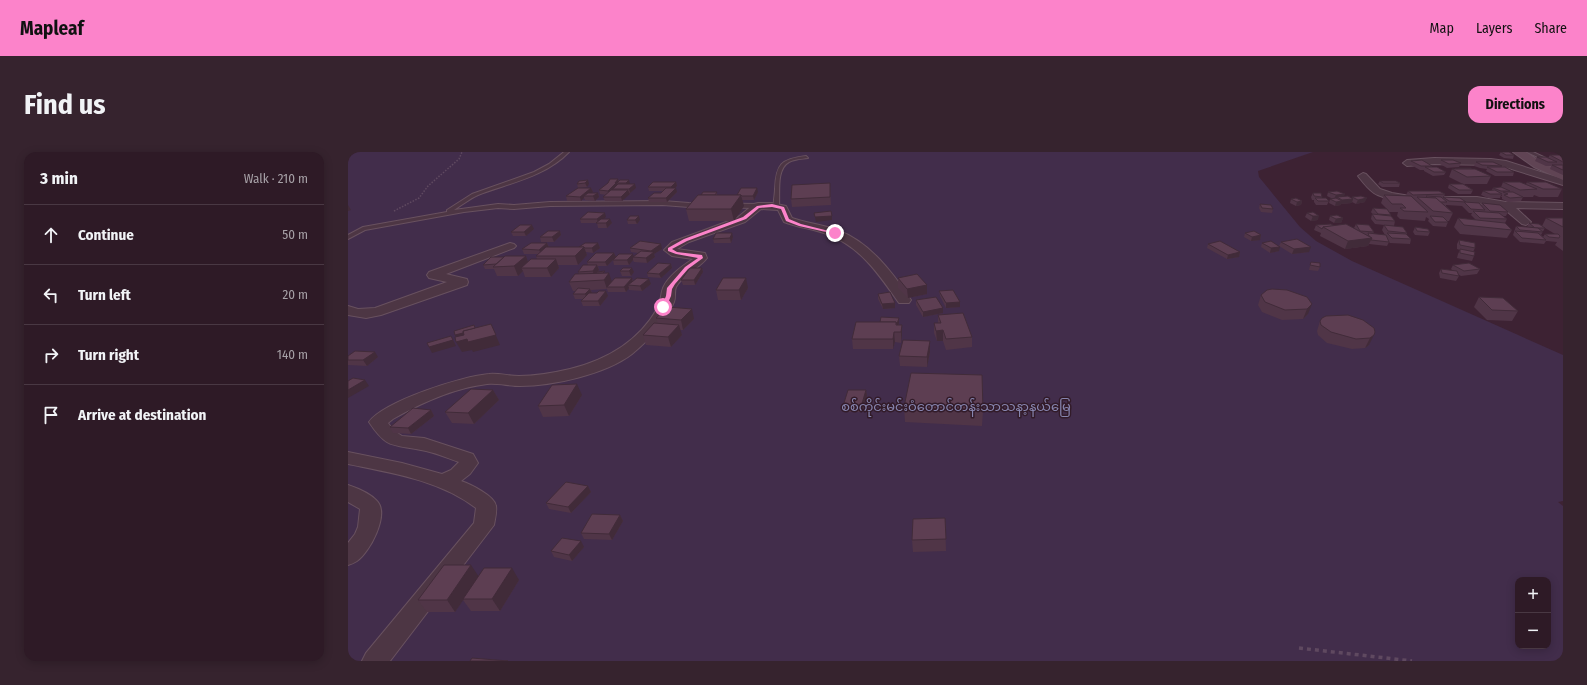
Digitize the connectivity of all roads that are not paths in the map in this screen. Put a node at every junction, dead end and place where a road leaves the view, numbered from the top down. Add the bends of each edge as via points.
1 (567, 152) edge
2 (1518, 152) edge
3 (1530, 152) edge
4 (806, 157) dead end
5 (1548, 160) edge
6 (1491, 162) junction
7 (1407, 163) dead end
8 (1363, 176) dead end
9 (1563, 176) edge
10 (1563, 182) edge
11 (1541, 186) edge
12 (1506, 205) junction
13 (758, 206) junction
14 (776, 206) junction
15 (1563, 206) edge
16 (442, 215) junction
17 (1526, 222) dead end
18 (348, 237) edge
19 (510, 246) dead end
20 (904, 300) dead end
21 (348, 310) edge
22 (348, 458) edge
23 (443, 481) junction
24 (348, 492) edge
25 (348, 556) edge
26 (375, 661) edge

1 - 16 lane via 536,173 474,196
2 - 9 street via 1538,165
3 - 5 lane
4 - 14 lane via 782,164
6 - 7 street
6 - 10 street via 1506,164
6 - 11 street via 1524,175
8 - 12 street via 1376,191 1405,199 1478,200
12 - 15 street
12 - 17 street
13 - 14 street
13 - 16 lane via 663,203 550,204 480,207
13 - 23 street via 744,218 670,248 676,253 701,258 686,268 669,289 669,296 660,316 622,354 606,362 546,380 494,378 470,382 400,406 386,414 378,422 387,434 397,441 432,446 466,458 469,463 465,469
14 - 20 street via 782,208 788,220 835,233 861,247 884,270
16 - 18 lane via 363,230
19 - 21 street via 433,275 462,282 442,287 390,308 357,313
22 - 23 street
23 - 26 street via 476,496 486,505 484,524
24 - 25 street via 370,506 372,516 363,540

